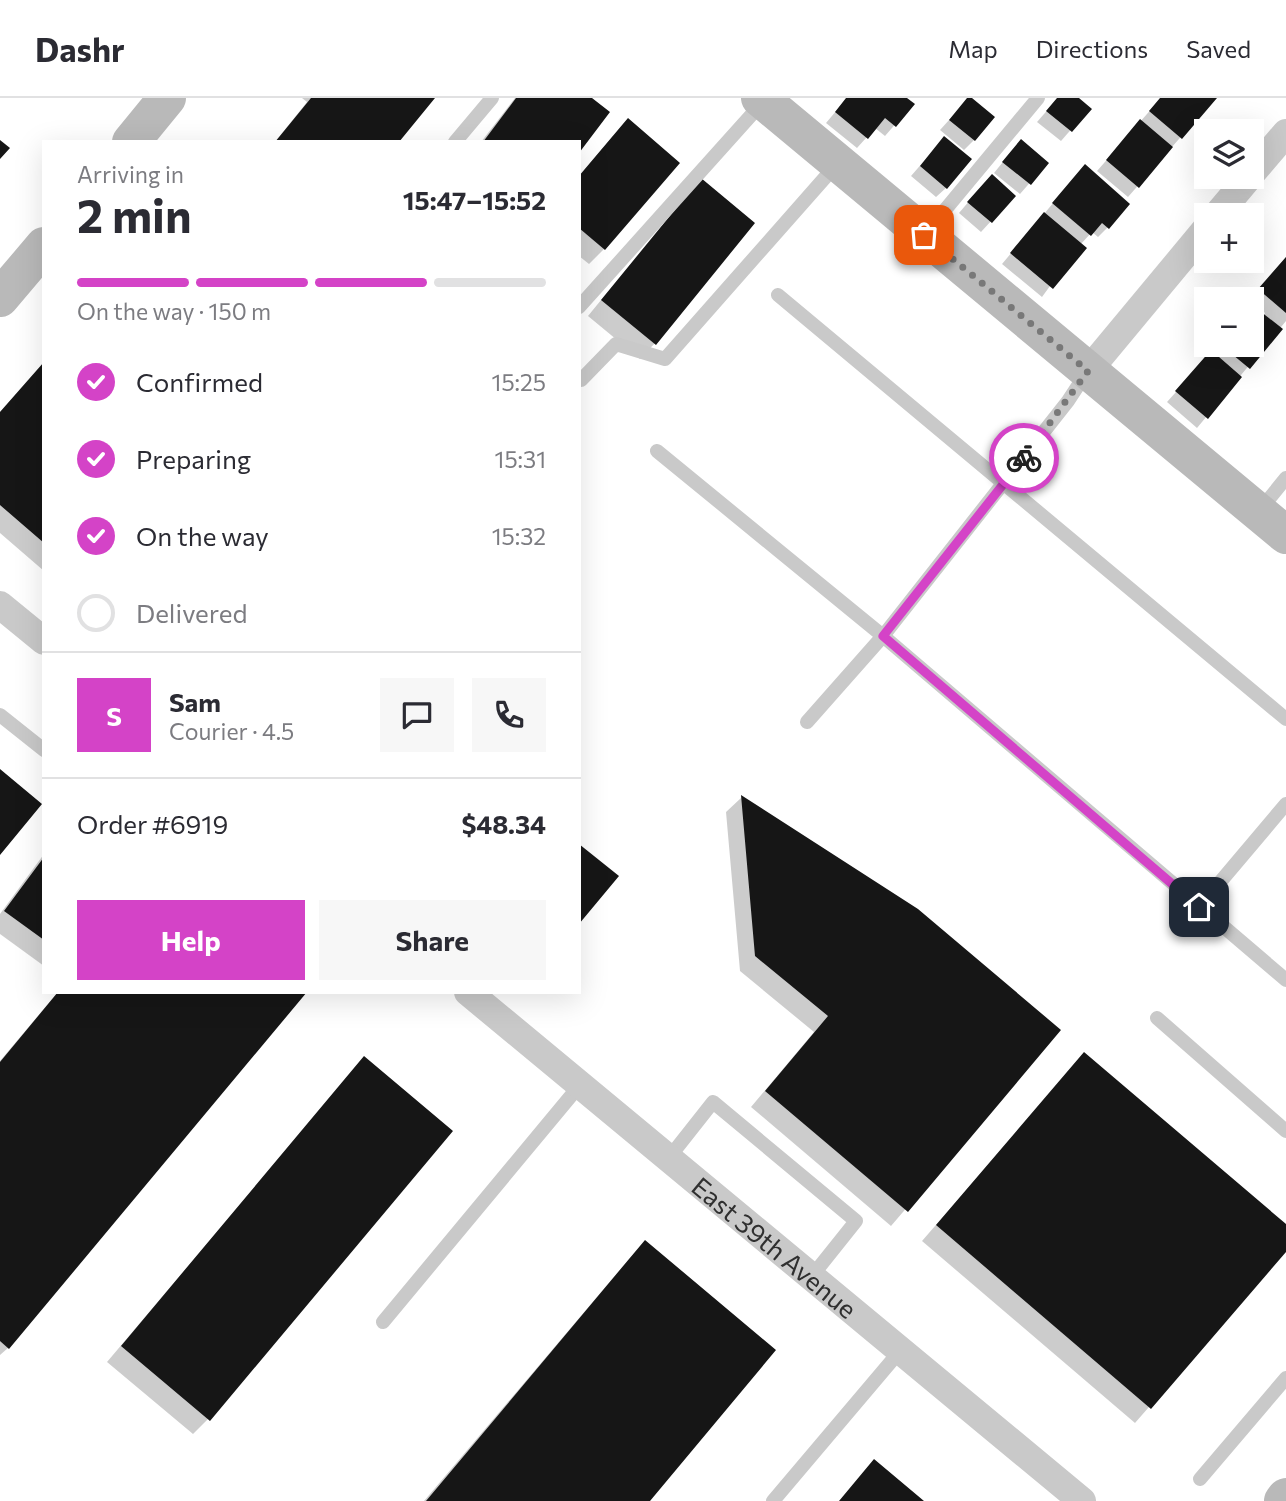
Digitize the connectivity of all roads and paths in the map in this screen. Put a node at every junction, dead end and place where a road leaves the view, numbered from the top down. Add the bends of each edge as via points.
1 (167, 98) edge
2 (492, 98) edge
3 (1038, 98) edge
4 (762, 99) edge
5 (1286, 133) edge
6 (133, 140) edge
7 (457, 140) edge
8 (1264, 159) edge
9 (838, 163) junction
10 (1239, 189) edge
11 (1227, 203) edge
12 (924, 235) junction
13 (1194, 243) edge
14 (42, 248) edge
15 (778, 295) dead end
16 (0, 298) edge
17 (581, 305) edge
18 (1088, 371) junction
19 (581, 380) dead end
20 (657, 452) dead end
21 (1286, 478) edge
22 (1004, 484) junction
23 (1272, 524) edge
24 (0, 605) edge
25 (40, 631) edge
26 (883, 636) junction
27 (0, 715) edge
28 (1286, 719) edge
29 (807, 722) dead end
30 (42, 748) edge
31 (1286, 804) edge
32 (1199, 907) junction
33 (1286, 980) edge
34 (470, 994) edge
35 (1157, 1018) dead end
36 (580, 1085) junction
37 (1286, 1131) edge
38 (668, 1159) junction
39 (812, 1276) junction
40 (383, 1322) dead end
41 (900, 1351) junction
42 (1286, 1378) edge
43 (1200, 1479) dead end
44 (773, 1501) edge
45 (1082, 1501) edge

1 - 6 street
2 - 7 lane
3 - 12 lane
4 - 9 street
4 - 17 lane
5 - 8 street
9 - 12 street
9 - 19 lane via 665,359 616,344
10 - 11 street
12 - 18 street
13 - 18 street
14 - 16 street
15 - 22 lane
18 - 22 lane
18 - 23 street
20 - 26 lane
21 - 23 lane
22 - 26 lane
22 - 28 lane
24 - 25 street
26 - 29 lane
26 - 32 lane
27 - 30 lane
31 - 32 lane
32 - 33 lane
34 - 36 street, East 39th Avenue
35 - 37 lane
36 - 38 street, East 39th Avenue
36 - 40 lane
38 - 39 street, East 39th Avenue
38 - 39 lane via 713,1102 723,1110 856,1221
39 - 41 street, East 39th Avenue
41 - 44 lane
41 - 45 street, East 39th Avenue
42 - 43 lane

